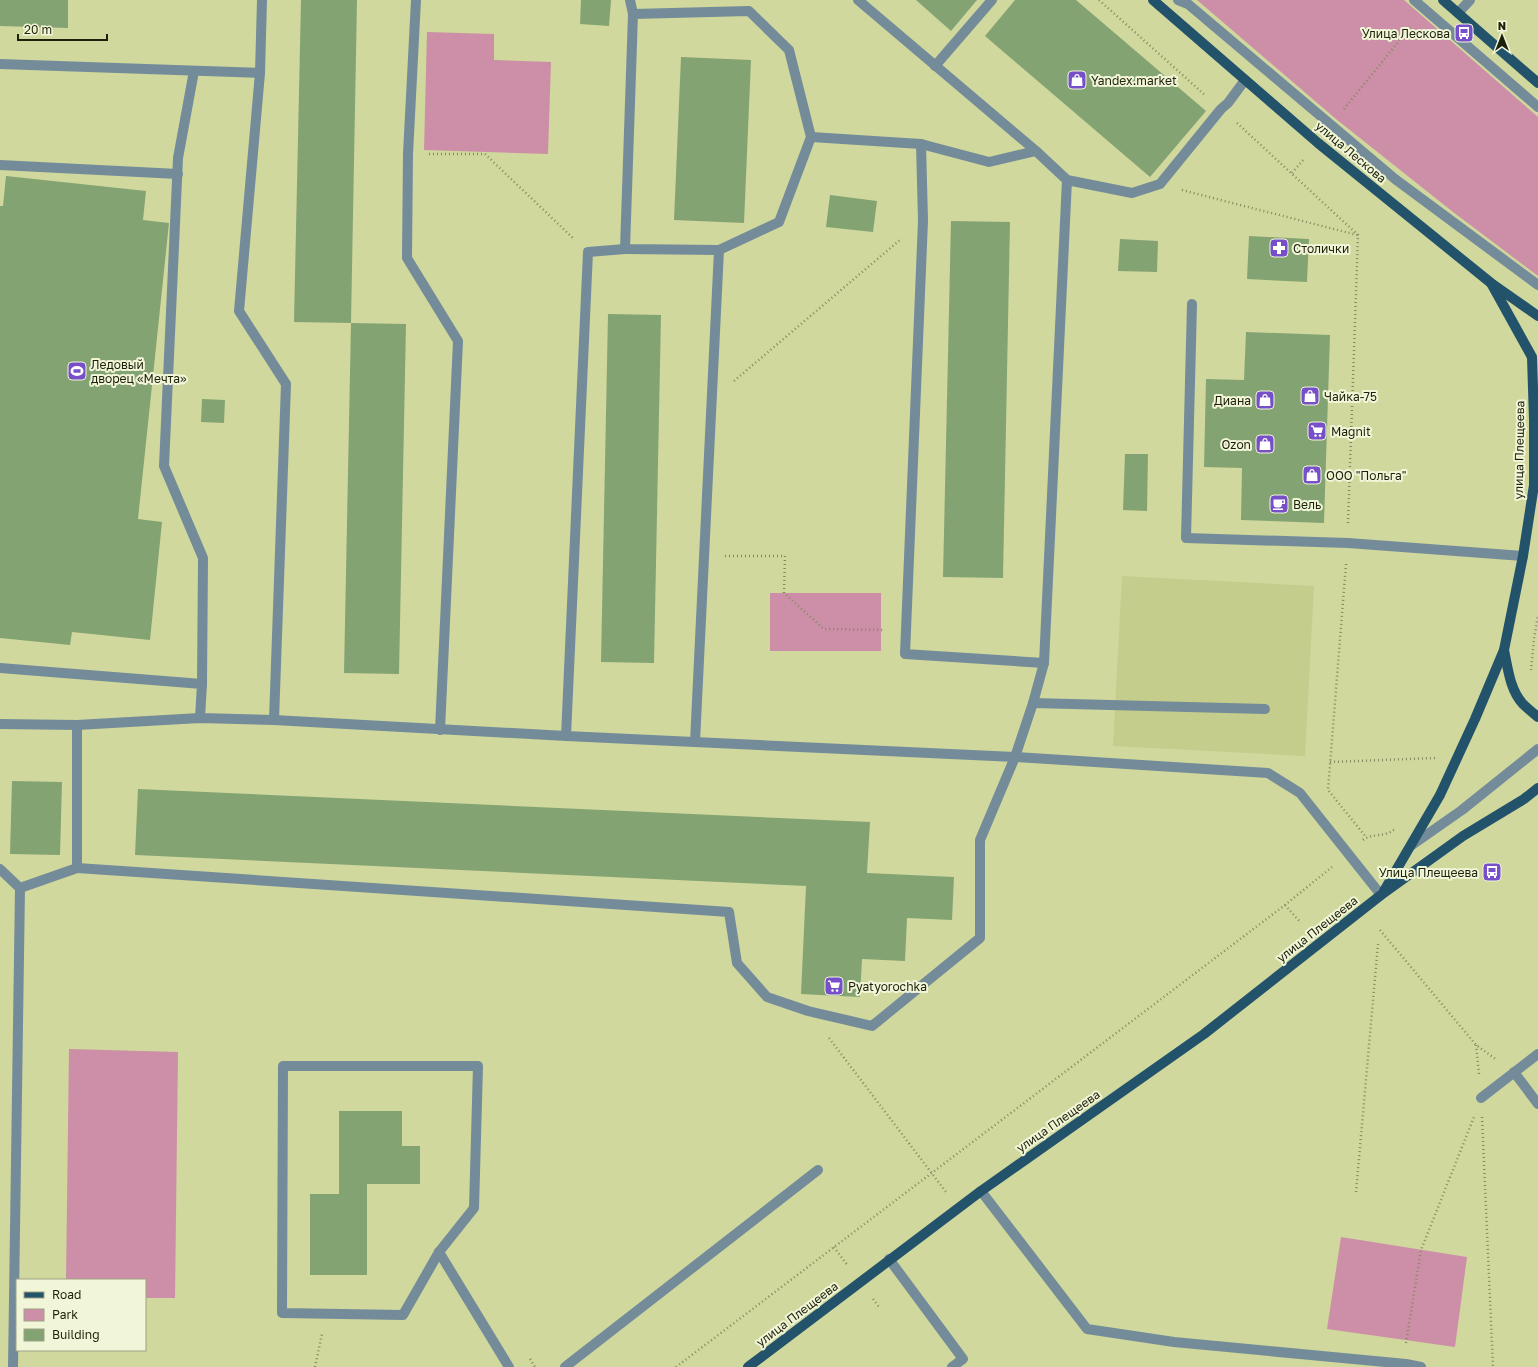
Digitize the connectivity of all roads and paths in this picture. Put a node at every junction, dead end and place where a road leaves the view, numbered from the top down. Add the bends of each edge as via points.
1 (262, 0) edge
2 (416, 0) edge
3 (630, 0) edge
4 (858, 0) edge
5 (992, 0) edge
6 (1099, 0) edge
7 (1153, 0) edge
8 (1178, 0) edge
9 (1414, 0) edge
10 (1443, 0) edge
11 (1470, 0) edge
12 (1458, 13) junction
13 (633, 14) junction
14 (1415, 21) dead end
15 (0, 64) edge
16 (935, 66) junction
17 (194, 71) junction
18 (260, 73) junction
19 (1245, 80) junction
20 (1538, 83) edge
21 (1538, 107) edge
22 (1221, 109) junction
23 (1341, 113) dead end
24 (811, 137) junction
25 (921, 144) junction
26 (1036, 151) junction
27 (408, 154) junction
28 (1305, 158) dead end
29 (0, 165) edge
30 (1292, 173) junction
31 (178, 174) junction
32 (1067, 180) junction
33 (1160, 184) junction
34 (923, 221) junction
35 (1358, 235) junction
36 (625, 249) junction
37 (719, 250) junction
38 (588, 252) junction
39 (1491, 283) junction
40 (1538, 285) edge
41 (1192, 304) dead end
42 (1538, 316) edge
43 (712, 400) junction
44 (1348, 543) junction
45 (703, 556) junction
46 (1523, 556) junction
47 (1538, 615) edge
48 (882, 630) dead end
49 (1504, 650) junction
50 (1044, 663) junction
51 (0, 668) edge
52 (1530, 673) dead end
53 (202, 684) junction
54 (1034, 703) junction
55 (1265, 710) dead end
56 (1538, 717) edge
57 (200, 718) junction
58 (274, 720) junction
59 (0, 724) edge
60 (77, 725) junction
61 (440, 730) junction
62 (566, 736) junction
63 (695, 742) junction
64 (1538, 749) edge
65 (1015, 757) junction
66 (1330, 762) junction
67 (1432, 764) dead end
68 (1538, 788) edge
69 (1397, 827) dead end
70 (1366, 837) junction
71 (1412, 845) junction
72 (1348, 854) junction
73 (77, 868) junction
74 (0, 869) edge
75 (20, 888) junction
76 (1381, 895) junction
77 (1285, 905) junction
78 (1301, 923) dead end
79 (1380, 930) dead end
80 (1378, 944) dead end
81 (808, 1011) junction
82 (1538, 1054) edge
83 (1514, 1072) junction
84 (1481, 1098) junction
85 (1538, 1104) edge
86 (818, 1170) dead end
87 (933, 1173) junction
88 (981, 1191) junction
89 (1356, 1192) dead end
90 (958, 1208) junction
91 (439, 1252) junction
92 (889, 1259) junction
93 (326, 1314) junction
94 (1406, 1340) dead end
95 (13, 1367) edge
96 (315, 1367) edge
97 (509, 1367) edge
98 (565, 1367) edge
99 (676, 1367) edge
100 (748, 1367) edge
101 (952, 1367) edge
102 (1421, 1367) edge
103 (1493, 1367) edge

1 - 18 lane
2 - 27 lane
3 - 13 lane
4 - 16 lane
5 - 16 lane
6 - 22 path
7 - 19 main road, улица Лескова
8 - 40 lane, улица Лескова via 1188,4 1395,179
9 - 21 lane
10 - 12 main road
11 - 12 lane
12 - 20 main road
13 - 24 lane via 749,11 790,50
13 - 36 lane
14 - 23 path
15 - 17 lane
16 - 26 lane
17 - 18 lane
17 - 31 lane via 178,158
18 - 58 lane via 239,311 286,384
19 - 22 lane
19 - 39 main road, улица Лескова
22 - 30 path
22 - 33 lane
24 - 25 lane
24 - 37 lane via 779,222
25 - 26 lane via 989,162
25 - 34 lane
26 - 32 lane
27 - 38 path via 485,154
27 - 61 lane via 407,258 458,341
28 - 30 path
29 - 31 lane
30 - 35 path
31 - 53 lane via 164,466 203,558
32 - 33 lane via 1132,193
32 - 50 lane
33 - 35 path
34 - 43 path
34 - 50 lane via 905,654
35 - 44 path
36 - 37 lane
36 - 38 lane
37 - 43 lane
38 - 62 lane
39 - 42 main road, улица Лескова
39 - 46 main road, улица Плещеева via 1532,357 1534,485
41 - 44 lane via 1186,538
43 - 45 lane
44 - 46 lane
44 - 66 path
45 - 48 path via 785,556 784,593 824,629
45 - 63 lane
46 - 49 main road, улица Плещеева
47 - 52 path
49 - 56 main road, улица Плещеева via 1515,691 1523,704
49 - 71 main road, улица Плещеева via 1440,795
50 - 54 lane
51 - 53 lane
53 - 57 lane
54 - 55 lane
54 - 65 lane
57 - 58 lane
57 - 60 lane
58 - 61 lane
59 - 60 lane
60 - 73 lane
61 - 62 lane
62 - 63 lane
63 - 65 lane
64 - 71 lane via 1462,810
65 - 72 lane via 1268,773 1300,793
65 - 81 lane via 980,840 980,938 872,1026
66 - 67 path via 1435,758
66 - 70 path via 1328,790
68 - 76 main road, улица Плещеева via 1463,836
69 - 70 path via 1389,834
70 - 72 path
71 - 76 main road, улица Плещеева
72 - 76 lane
72 - 77 path
73 - 75 lane
73 - 81 lane via 729,912 737,963 767,997
74 - 75 lane
75 - 95 lane
76 - 88 main road, улица Плещеева via 1204,1034
77 - 78 path
77 - 87 path
79 - 83 path via 1476,1045
80 - 89 path
81 - 87 path
82 - 83 lane
83 - 84 lane
83 - 85 lane
84 - 94 path via 1421,1250
84 - 103 path
86 - 98 lane
87 - 90 path
87 - 99 path
88 - 90 main road, улица Плещеева
88 - 102 lane via 1087,1329 1174,1342
90 - 92 main road, улица Плещеева
91 - 93 lane via 403,1315
91 - 93 lane via 474,1208 478,1066 283,1066 282,1313
91 - 97 lane
92 - 100 main road, улица Плещеева
92 - 101 lane via 963,1359
93 - 96 path

